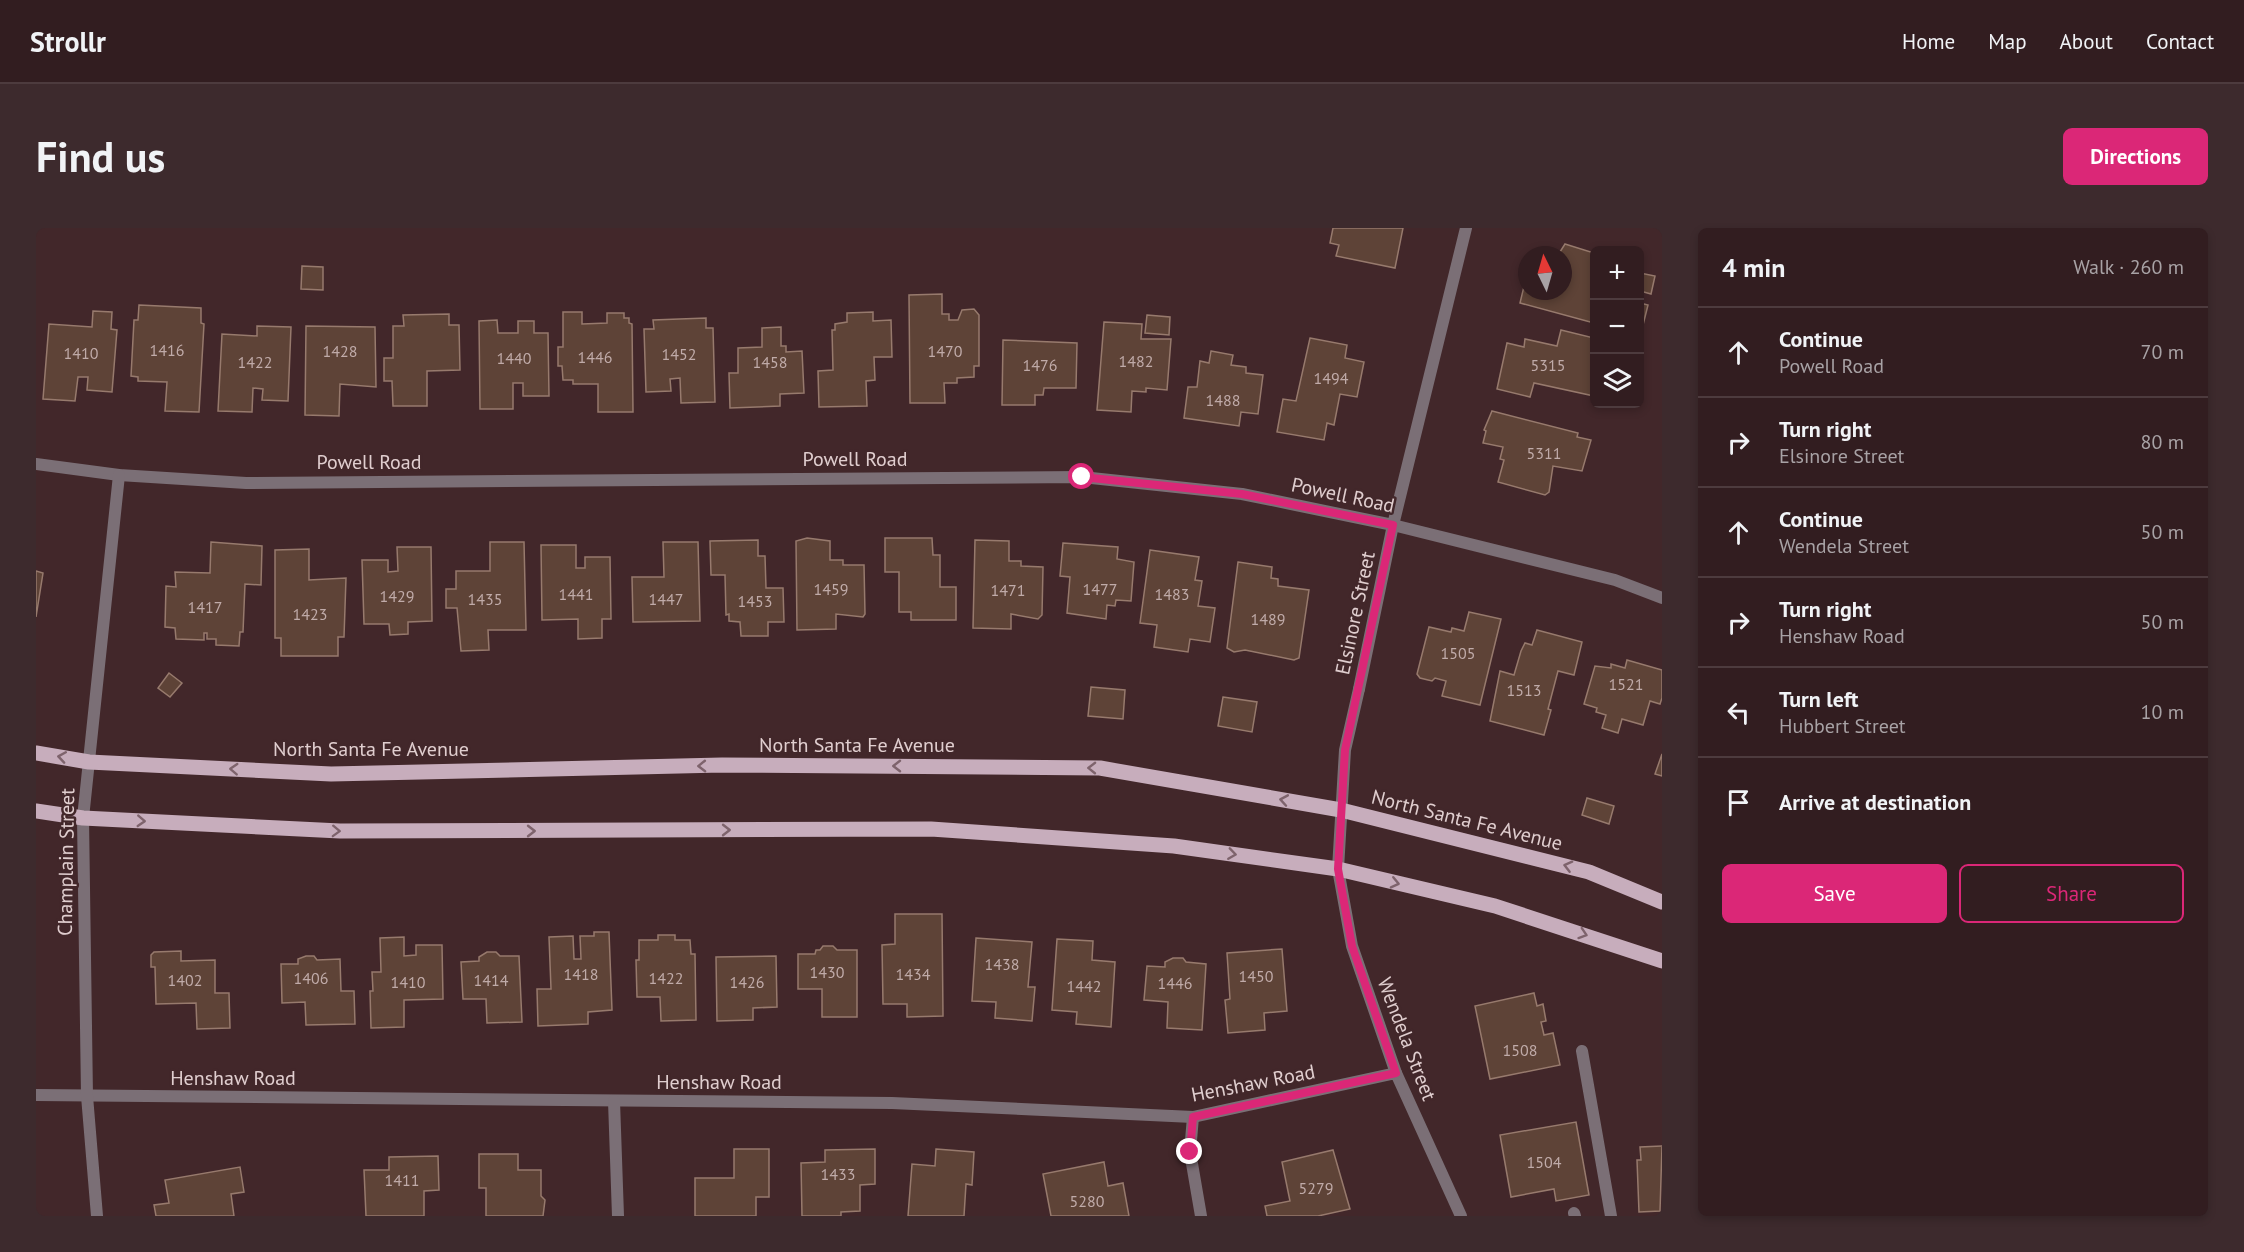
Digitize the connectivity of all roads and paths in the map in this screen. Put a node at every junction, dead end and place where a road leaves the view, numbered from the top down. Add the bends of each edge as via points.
1 (1467, 228) edge
2 (36, 464) edge
3 (119, 475) junction
4 (1393, 525) junction
5 (1662, 598) edge
6 (36, 753) edge
7 (89, 762) junction
8 (1341, 810) junction
9 (36, 811) edge
10 (83, 818) junction
11 (1338, 869) junction
12 (1662, 902) edge
13 (1662, 961) edge
14 (1582, 1051) dead end
15 (1396, 1073) junction
16 (36, 1095) edge
17 (87, 1096) junction
18 (614, 1101) junction
19 (1193, 1117) junction
20 (97, 1216) edge
21 (618, 1216) edge
22 (1201, 1216) edge
23 (1461, 1216) edge
24 (1611, 1216) edge

1 - 4 street, Elsinore Street
2 - 3 street, Powell Road
3 - 4 street, Powell Road via 246,483 1082,477 1242,494
3 - 7 street, Champlain Street
4 - 5 street, Powell Road via 1615,580
4 - 8 street, Elsinore Street via 1345,750
7 -> 6 main road, North Santa Fe Avenue
8 -> 7 main road, North Santa Fe Avenue via 1100,768 722,765 331,774
7 - 10 street, Champlain Street
8 - 11 street, Elsinore Street
12 -> 8 main road, North Santa Fe Avenue via 1589,872
9 - 10 main road
10 -> 11 main road via 340,831 931,830 1174,846
10 - 17 street, Champlain Street
11 -> 13 main road via 1495,906
11 - 15 street, Wendela Street via 1352,946
14 - 24 street
15 - 19 street, Henshaw Road
15 - 23 street, Wendela Street
16 - 17 street, Henshaw Road
17 - 18 street, Henshaw Road
17 - 20 street, Champlain Street
18 - 19 street, Henshaw Road via 892,1103
18 - 21 street
19 - 22 street via 1190,1152

